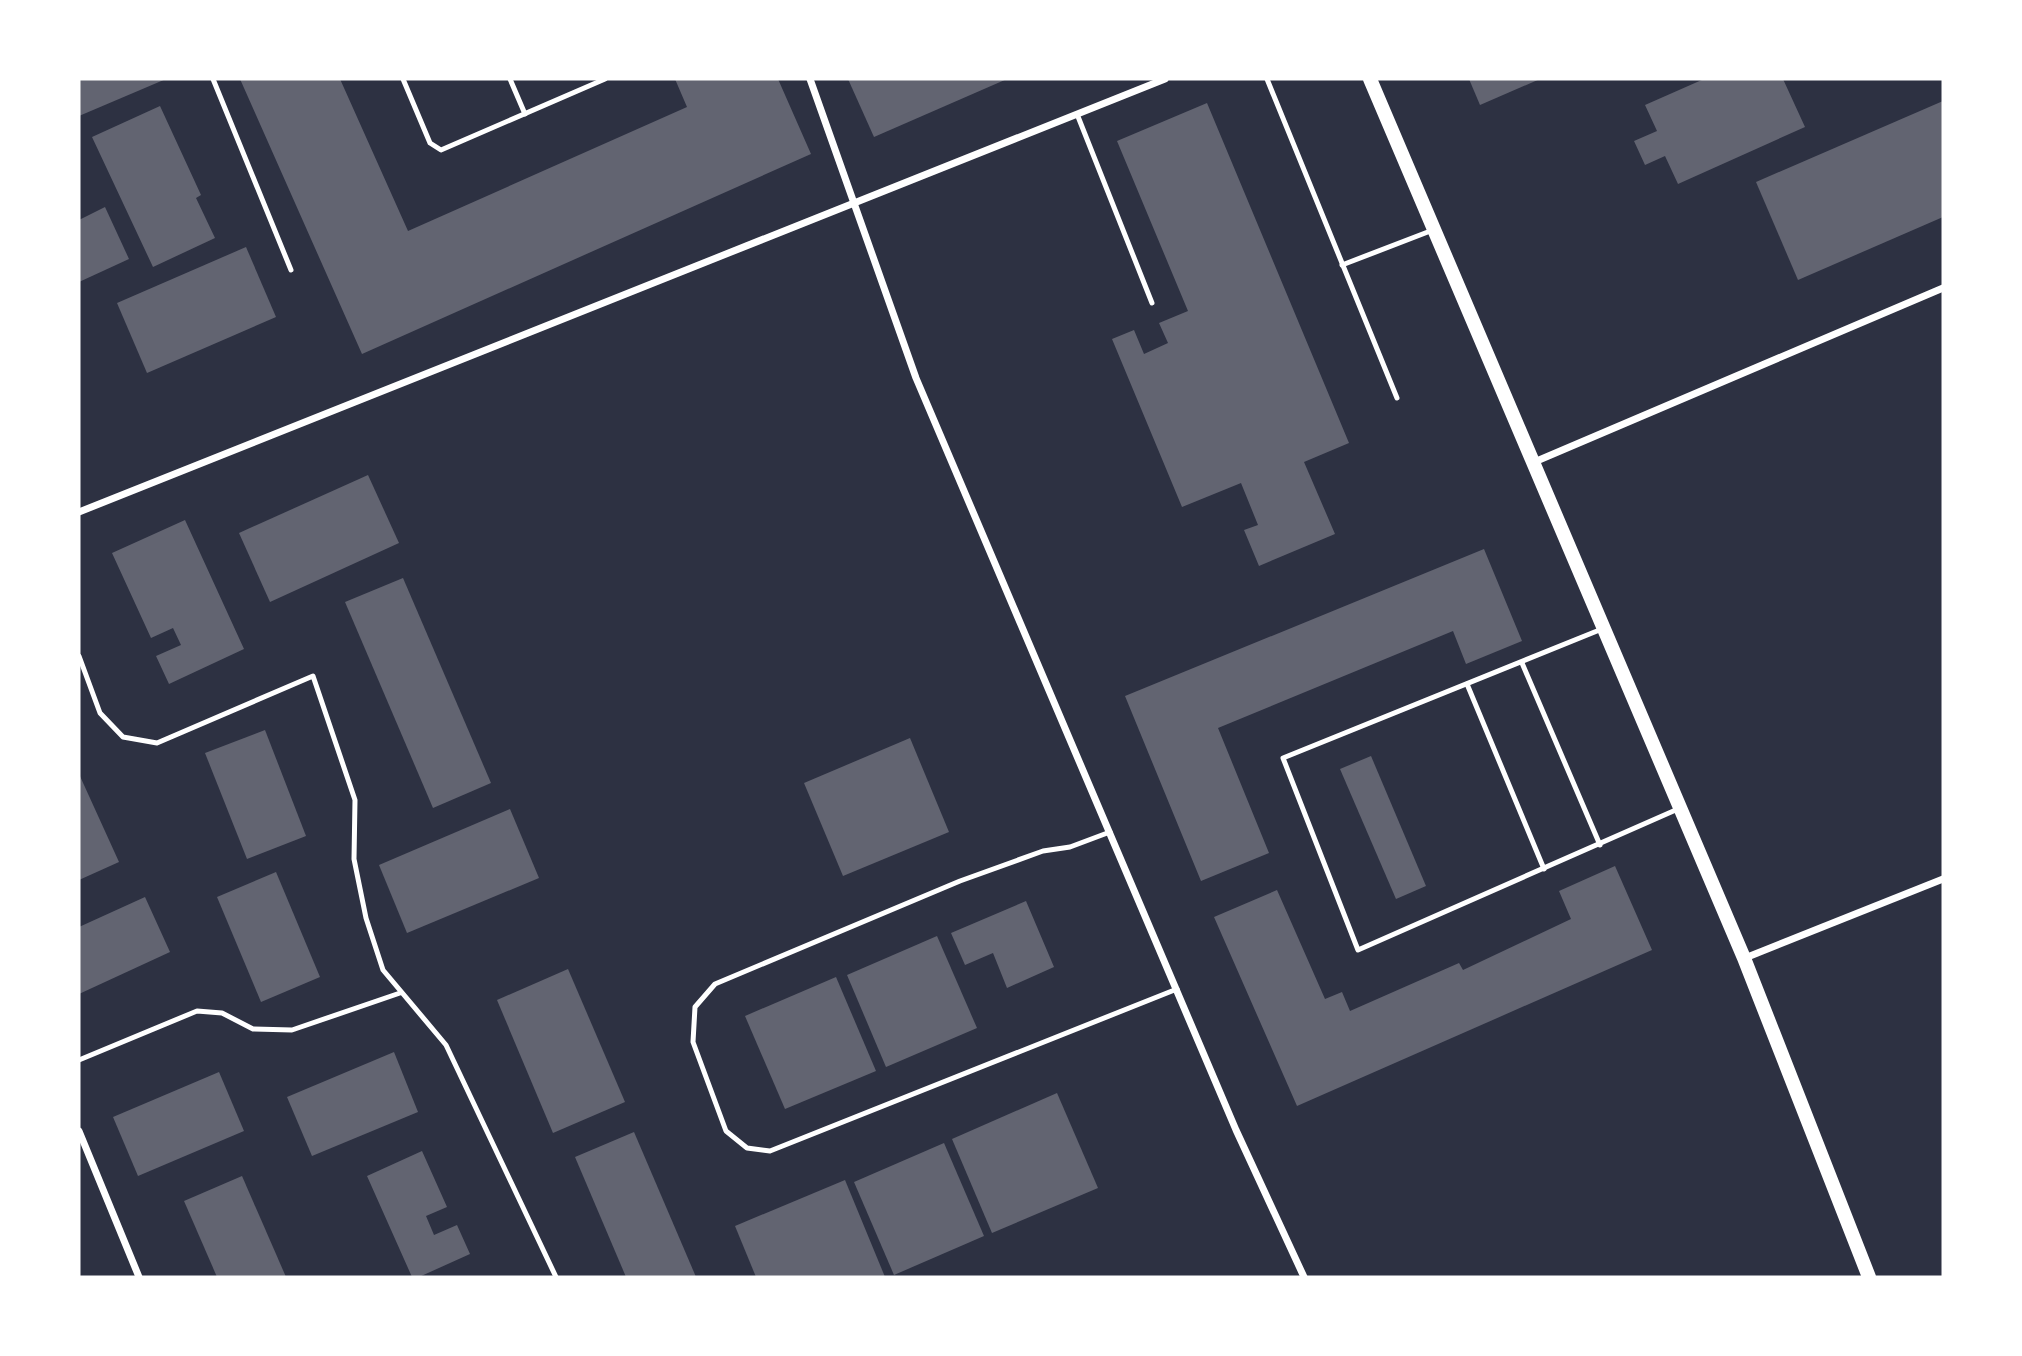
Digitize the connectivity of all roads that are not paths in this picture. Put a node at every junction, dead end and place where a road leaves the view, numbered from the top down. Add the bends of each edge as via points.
1 (213, 79) edge
2 (403, 79) edge
3 (510, 79) edge
4 (605, 79) edge
5 (810, 79) edge
6 (1165, 79) edge
7 (1267, 79) edge
8 (1370, 79) edge
9 (526, 114) junction
10 (1077, 114) junction
11 (856, 201) junction
12 (1433, 230) junction
13 (1342, 265) junction
14 (291, 270) dead end
15 (1943, 288) edge
16 (1152, 303) dead end
17 (1397, 398) dead end
18 (1531, 463) junction
19 (79, 513) edge
20 (1602, 629) junction
21 (79, 656) edge
22 (1522, 663) junction
23 (1467, 684) junction
24 (1679, 809) junction
25 (1110, 832) junction
26 (1600, 845) junction
27 (1544, 869) junction
28 (1943, 879) edge
29 (1744, 958) junction
30 (1177, 989) junction
31 (400, 993) junction
32 (79, 1060) edge
33 (79, 1131) edge
34 (139, 1277) edge
35 (556, 1277) edge
36 (1304, 1277) edge
37 (1869, 1277) edge

1 - 14 lane
2 - 9 lane via 430,143 442,150
3 - 9 lane
4 - 9 lane
5 - 11 street
6 - 10 street
7 - 13 lane
8 - 12 main road
10 - 11 street
10 - 16 lane
11 - 19 street
11 - 25 street via 915,378
12 - 13 lane
12 - 18 main road
13 - 17 lane
15 - 18 street
18 - 20 main road
20 - 22 lane
20 - 24 main road
21 - 31 lane via 100,713 122,737 157,743 313,676 355,800 354,859 366,918 383,970
22 - 23 lane
22 - 26 lane
23 - 27 lane
23 - 27 lane via 1283,758 1358,950
24 - 26 lane
24 - 29 main road
25 - 30 street
25 - 30 lane via 960,881 715,984 695,1007 693,1042 726,1132 747,1148 770,1151
26 - 27 lane
28 - 29 street
29 - 37 main road
30 - 36 street
31 - 32 lane via 292,1030 253,1028 222,1013 197,1011
31 - 35 lane via 446,1045
33 - 34 street

